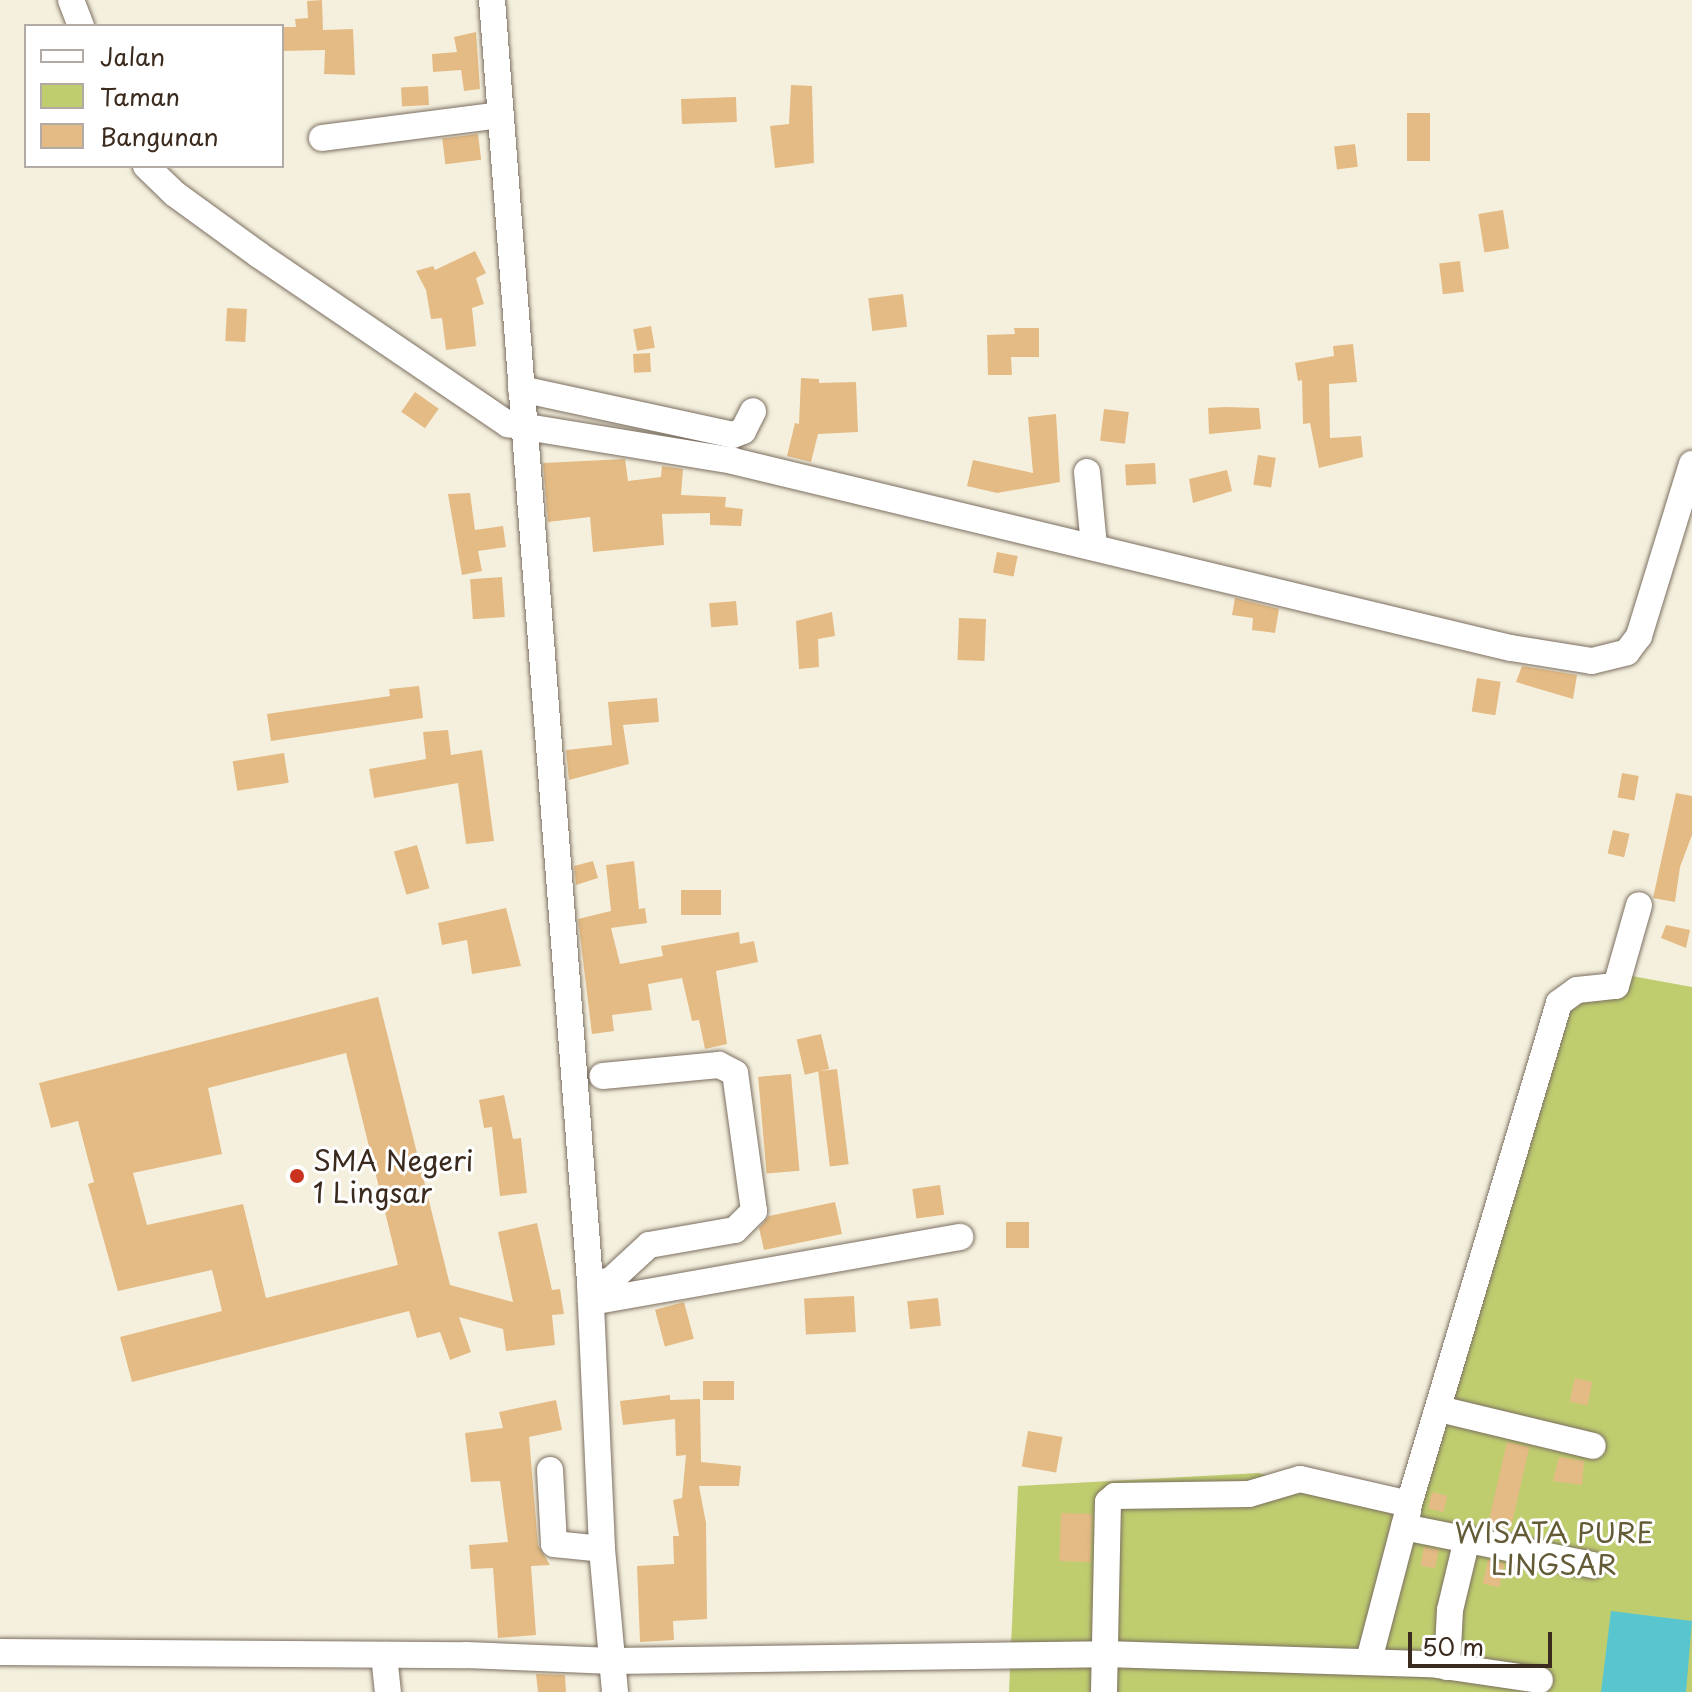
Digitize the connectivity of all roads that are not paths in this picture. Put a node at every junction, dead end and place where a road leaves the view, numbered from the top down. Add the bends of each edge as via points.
1 (71, 0) edge
2 (492, 0) edge
3 (80, 24) edge
4 (501, 115) junction
5 (322, 138) dead end
6 (148, 168) edge
7 (521, 389) junction
8 (753, 411) dead end
9 (524, 429) junction
10 (1692, 464) edge
11 (1087, 472) dead end
12 (1094, 546) junction
13 (1639, 905) dead end
14 (603, 1076) dead end
15 (960, 1237) dead end
16 (591, 1293) junction
17 (1439, 1409) junction
18 (1593, 1446) dead end
19 (550, 1470) dead end
20 (1407, 1515) junction
21 (1467, 1539) junction
22 (602, 1549) junction
23 (1592, 1565) dead end
24 (0, 1652) edge
25 (1105, 1654) junction
26 (384, 1655) junction
27 (1369, 1660) junction
28 (613, 1661) junction
29 (1447, 1667) junction
30 (1540, 1680) dead end
31 (388, 1692) edge
32 (615, 1692) edge
33 (1104, 1692) edge

1 - 3 street
2 - 4 street
4 - 5 street
4 - 7 street
6 - 9 street via 175,194 447,386
7 - 8 street via 733,435 743,431
7 - 9 street
9 - 12 street via 733,461
9 - 16 street
10 - 12 street via 1639,636 1627,652 1608,661 1511,648
11 - 12 street
13 - 17 street via 1616,986 1577,990 1559,1003
14 - 16 street via 719,1065 735,1073 754,1211 735,1230 649,1245
15 - 16 street
16 - 22 street
17 - 18 street
17 - 20 street
19 - 22 street via 554,1544
20 - 21 street
20 - 25 street via 1300,1479 1249,1494 1115,1496 1108,1502
20 - 27 street
21 - 23 street
21 - 29 street via 1450,1610
22 - 28 street
24 - 26 street
25 - 27 street
25 - 28 street
25 - 33 street
26 - 28 street
26 - 31 street
27 - 29 street
28 - 32 street
29 - 30 street

